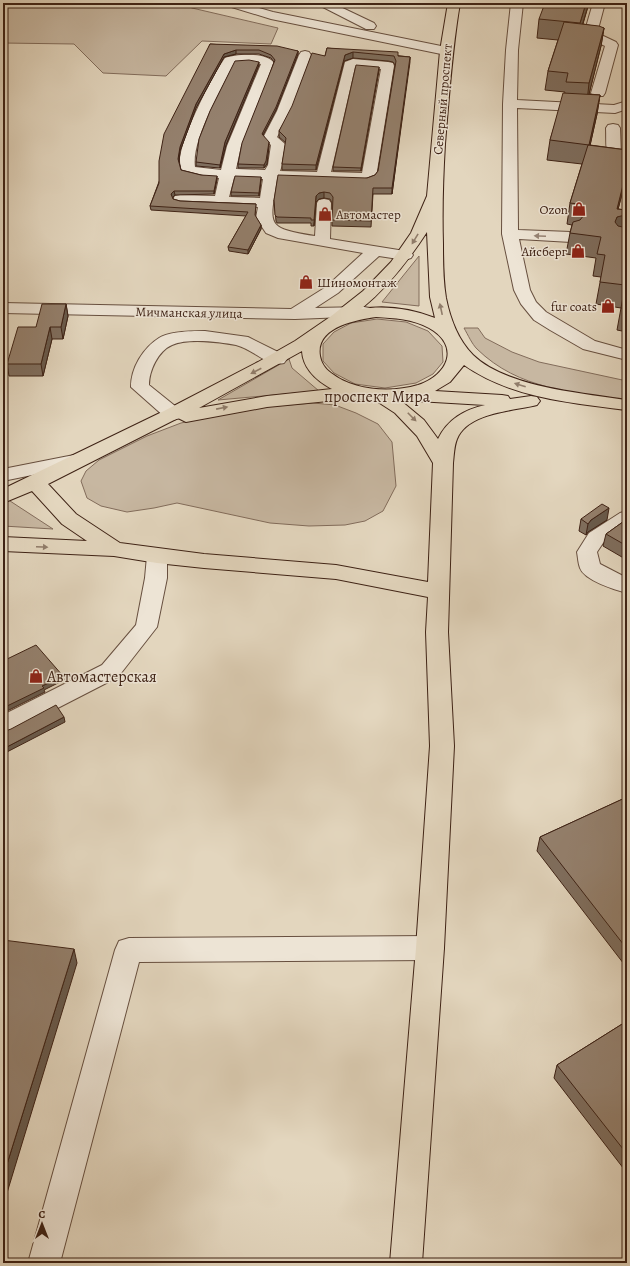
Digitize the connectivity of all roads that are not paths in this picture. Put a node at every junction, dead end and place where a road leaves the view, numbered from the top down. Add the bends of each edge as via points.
1 (230, 3) edge
2 (323, 3) edge
3 (454, 3) edge
4 (517, 3) edge
5 (598, 3) edge
6 (361, 7) dead end
7 (370, 26) junction
8 (391, 38) junction
9 (446, 51) junction
10 (305, 55) dead end
11 (598, 93) edge
12 (510, 104) junction
13 (621, 107) edge
14 (613, 128) junction
15 (627, 130) edge
16 (627, 164) edge
17 (227, 173) junction
18 (271, 174) junction
19 (323, 176) junction
20 (434, 196) junction
21 (180, 200) edge
22 (221, 201) junction
23 (266, 203) junction
24 (324, 203) dead end
25 (510, 234) junction
26 (571, 237) dead end
27 (322, 242) junction
28 (376, 250) junction
29 (405, 255) junction
30 (3, 308) edge
31 (376, 312) junction
32 (346, 313) junction
33 (295, 314) junction
34 (324, 328) junction
35 (455, 345) junction
36 (627, 355) edge
37 (278, 359) junction
38 (380, 395) junction
39 (531, 402) junction
40 (627, 405) edge
41 (173, 414) junction
42 (131, 436) junction
43 (79, 460) junction
44 (443, 463) junction
45 (3, 475) edge
46 (35, 482) junction
47 (3, 497) edge
48 (627, 518) edge
49 (3, 544) edge
50 (114, 549) junction
51 (157, 556) junction
52 (627, 586) edge
53 (438, 592) junction
54 (3, 726) edge
55 (430, 948) junction
56 (44, 1263) edge
57 (406, 1263) edge

1 - 8 street via 271,15
2 - 7 street
3 - 9 main road, Северный проспект
4 - 12 street
5 - 11 street via 590,34 612,45
6 - 7 street
7 - 8 street
8 - 9 street
9 - 20 main road, Северный проспект
10 - 18 street via 284,111 270,138 278,144
12 - 13 street
12 - 25 street
13 - 14 street
14 - 15 street
14 - 16 street via 614,156
17 - 17 street via 234,146 268,63 266,61 229,61 193,136 188,152 188,170
17 - 18 street
17 - 22 street
18 - 19 street
18 - 23 street
19 - 19 street via 369,177 389,67 386,65 350,65
20 -> 29 main road via 422,227
35 -> 20 main road via 444,321 438,298
21 - 22 street
22 - 23 street
23 - 27 street via 264,218 271,230 283,235
24 - 27 street
26 -> 25 street
25 - 36 street via 522,290 529,304 540,316 589,344
27 - 28 street
28 - 29 street
28 - 33 street via 332,290
29 - 32 main road via 384,281
30 - 33 street, Мичманская улица
31 - 32 street, Мичманская улица
31 - 34 main road via 345,318
31 - 35 main road via 393,312 424,320 448,335
32 - 33 street, Мичманская улица
32 - 34 main road
34 - 37 main road
34 - 38 main road via 314,340 310,353 317,369 336,384 358,392
35 - 38 main road via 456,364 451,372 435,385 406,394
40 -> 35 main road via 556,394 503,380 467,359
37 -> 41 main road
37 - 41 street via 242,341 205,336 166,341 145,363 140,387
38 - 39 main road, проспект Мира
42 -> 38 main road, проспект Мира via 177,418 226,407 312,396
38 -> 44 main road via 408,412 427,434
39 - 40 main road, проспект Мира
39 - 44 main road via 499,406 477,413 460,423 448,437
41 - 42 main road
42 - 43 main road
43 - 45 street
43 - 46 main road
44 - 53 main road
46 - 47 main road
46 - 50 main road via 69,519
48 - 52 street via 596,538 587,552 590,568
49 -> 50 main road
50 - 51 main road
51 - 53 main road via 336,572
51 - 54 street via 156,578 146,627 110,671
53 - 55 main road via 437,632 442,746
55 - 56 street via 129,950
55 - 57 main road

